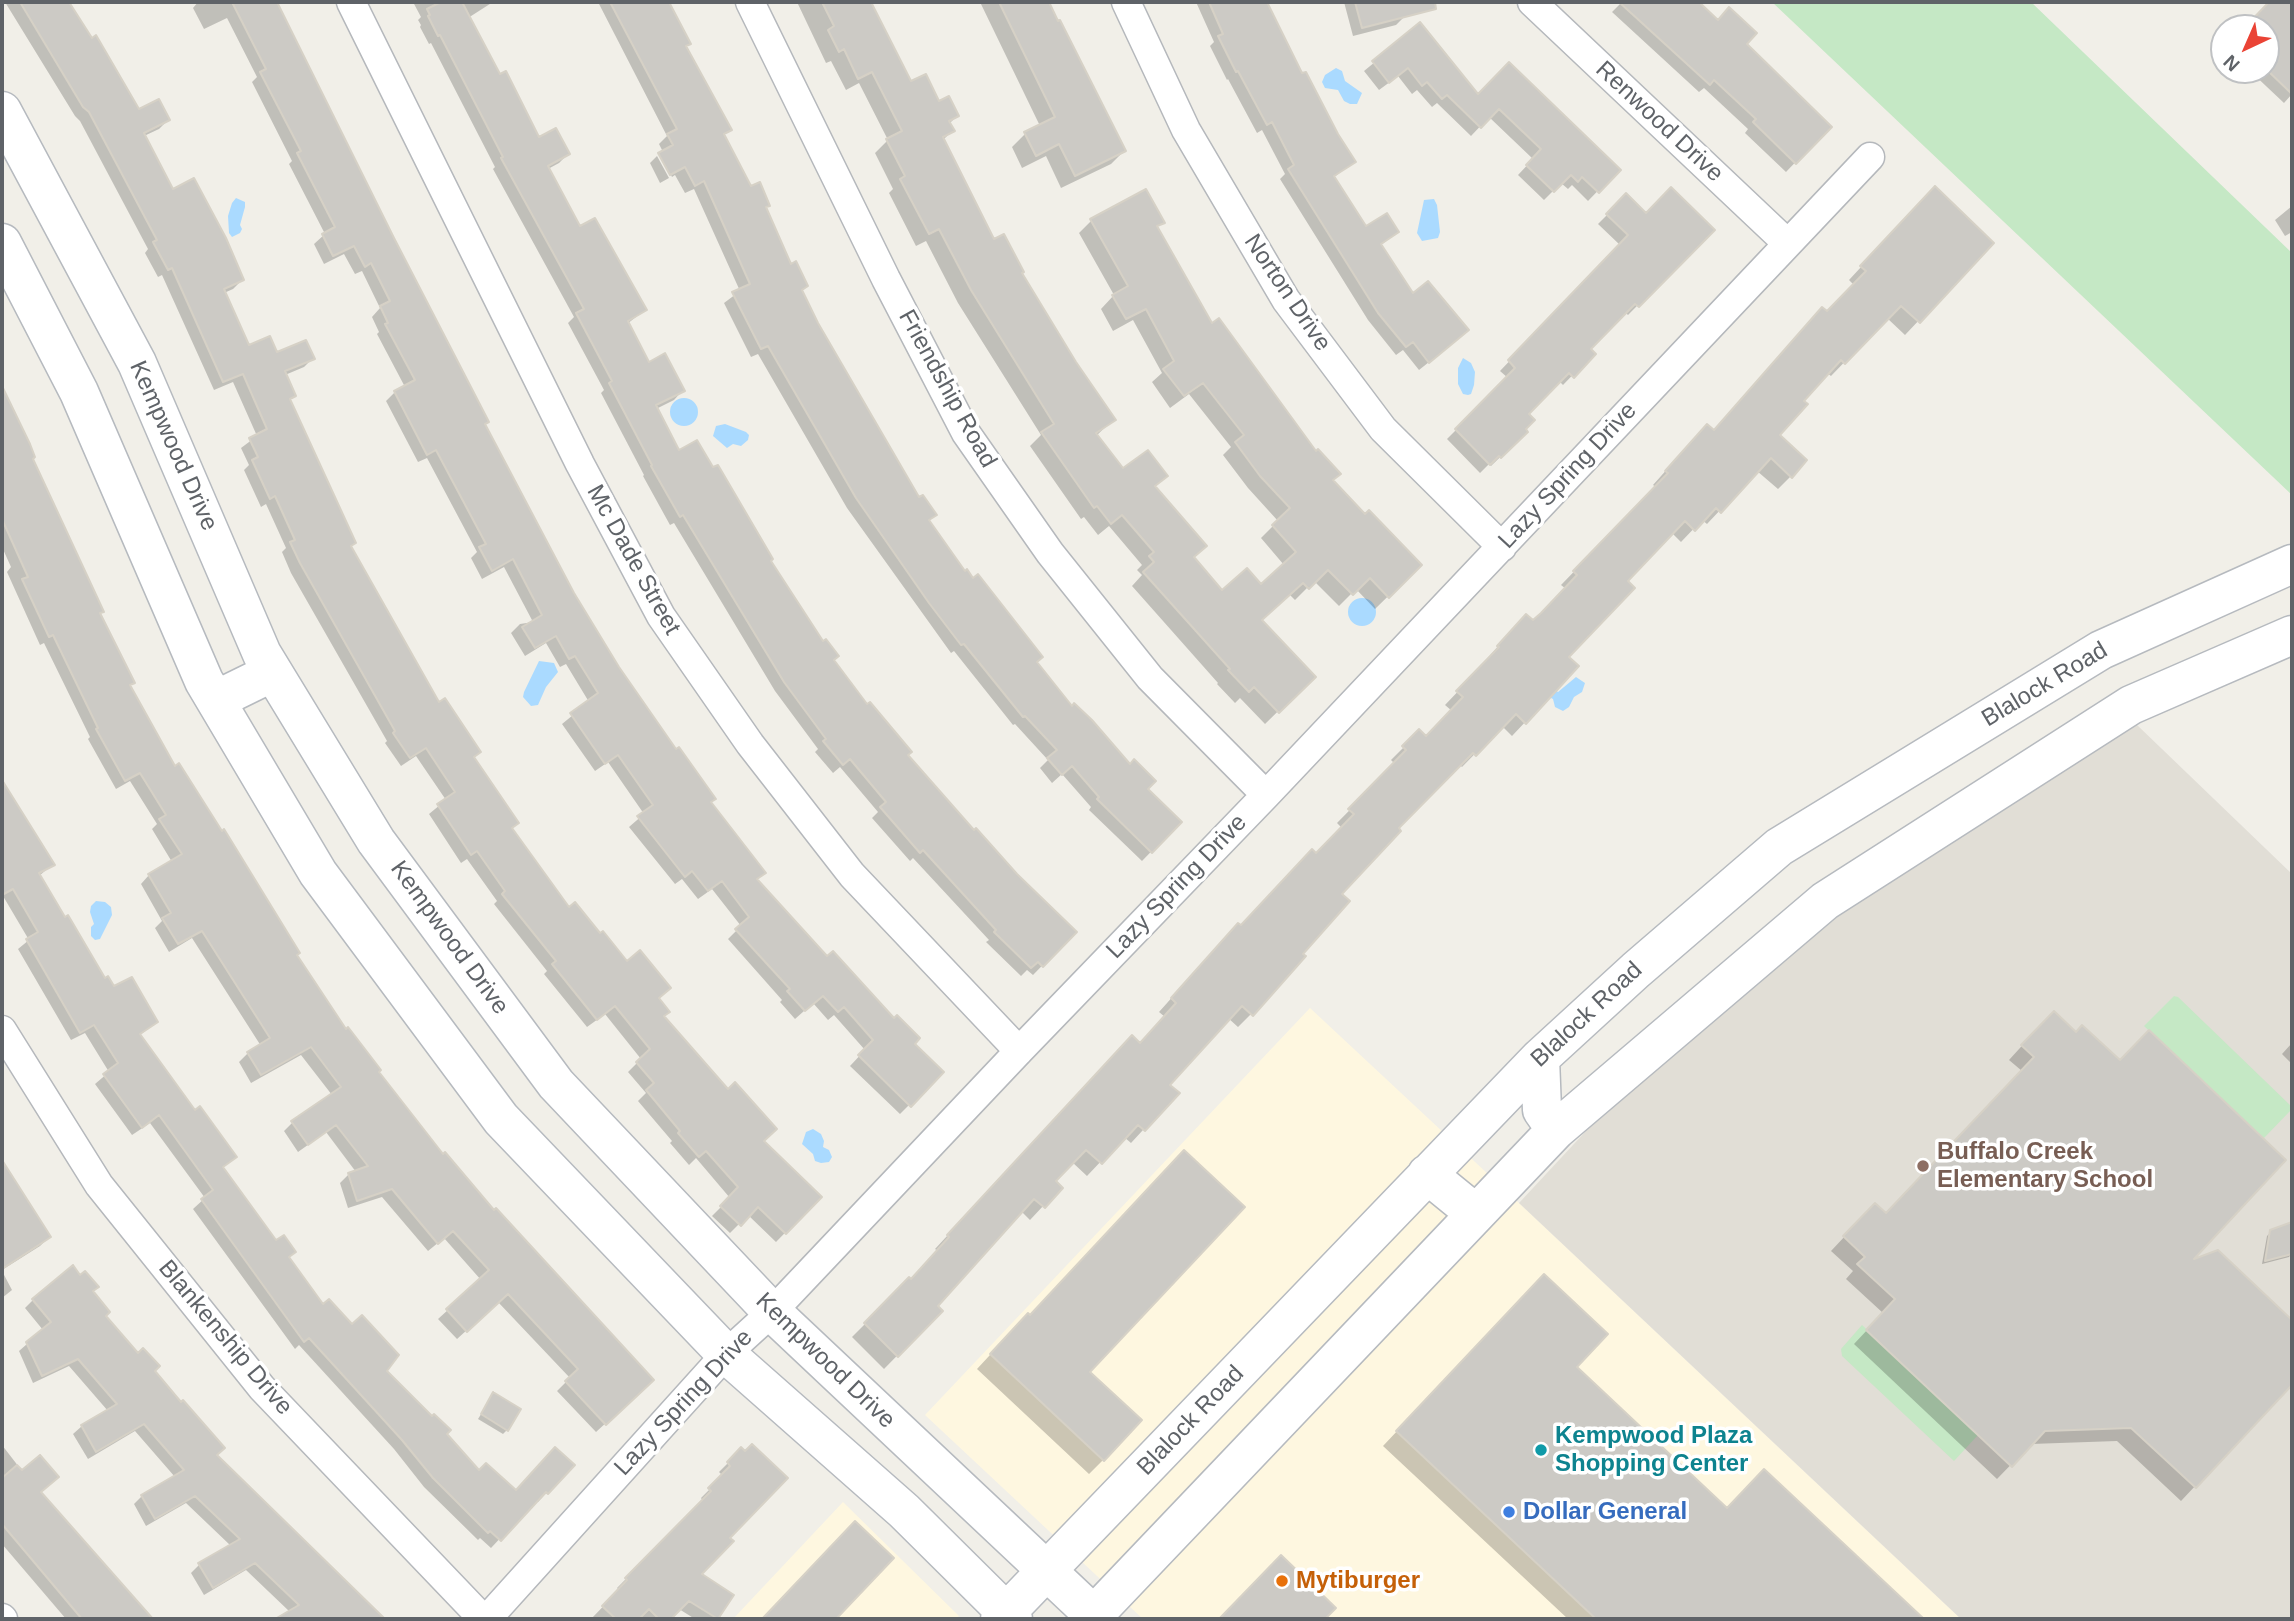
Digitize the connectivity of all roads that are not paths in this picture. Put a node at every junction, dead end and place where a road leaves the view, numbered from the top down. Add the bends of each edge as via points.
1 (351, 2) edge
2 (750, 2) edge
3 (1126, 2) edge
4 (1532, 2) edge
5 (2, 111) edge
6 (1870, 157) dead end
7 (2, 243) edge
8 (1787, 243) junction
9 (1502, 547) junction
10 (2292, 564) edge
11 (2292, 635) edge
12 (273, 671) junction
13 (216, 700) junction
14 (1266, 795) junction
15 (2, 1030) edge
16 (1019, 1051) junction
17 (1539, 1058) junction
18 (1556, 1130) junction
19 (1427, 1174) junction
20 (1476, 1214) junction
21 (772, 1312) junction
22 (726, 1354) junction
23 (1046, 1571) junction
24 (1006, 1617) edge
25 (1094, 1618) edge
26 (485, 1619) edge

1 - 16 street, Mc Dade Street via 580,464 662,616 750,744 852,875
2 - 14 street, Friendship Road via 966,433 1050,553 1150,678
3 - 9 street, Norton Drive via 1186,130 1286,300 1383,429
4 - 8 street, Renwood Drive
5 - 12 main road, Kempwood Drive via 138,363
6 - 8 street, Lazy Spring Drive
7 - 13 main road via 79,392
8 - 9 street, Lazy Spring Drive
9 - 14 street, Lazy Spring Drive
10 - 17 main road, Blalock Road via 2101,650 1779,847
11 - 18 main road via 2131,705 1825,901
12 - 13 main road
12 - 21 main road, Kempwood Drive via 376,841 556,1084
13 - 22 main road via 318,873 501,1119
14 - 16 street, Lazy Spring Drive
15 - 26 street, Blankenship Drive via 99,1185 262,1388
16 - 21 street, Lazy Spring Drive
17 - 18 main road via 1542,1110
17 - 19 main road, Blalock Road
18 - 20 main road
19 - 20 main road
19 - 23 main road, Blalock Road
20 - 25 main road
21 - 22 street, Lazy Spring Drive
21 - 23 main road, Kempwood Drive
22 - 24 main road via 904,1511
22 - 26 street, Lazy Spring Drive
23 - 24 main road, Blalock Road
23 - 25 main road, Kempwood Drive

